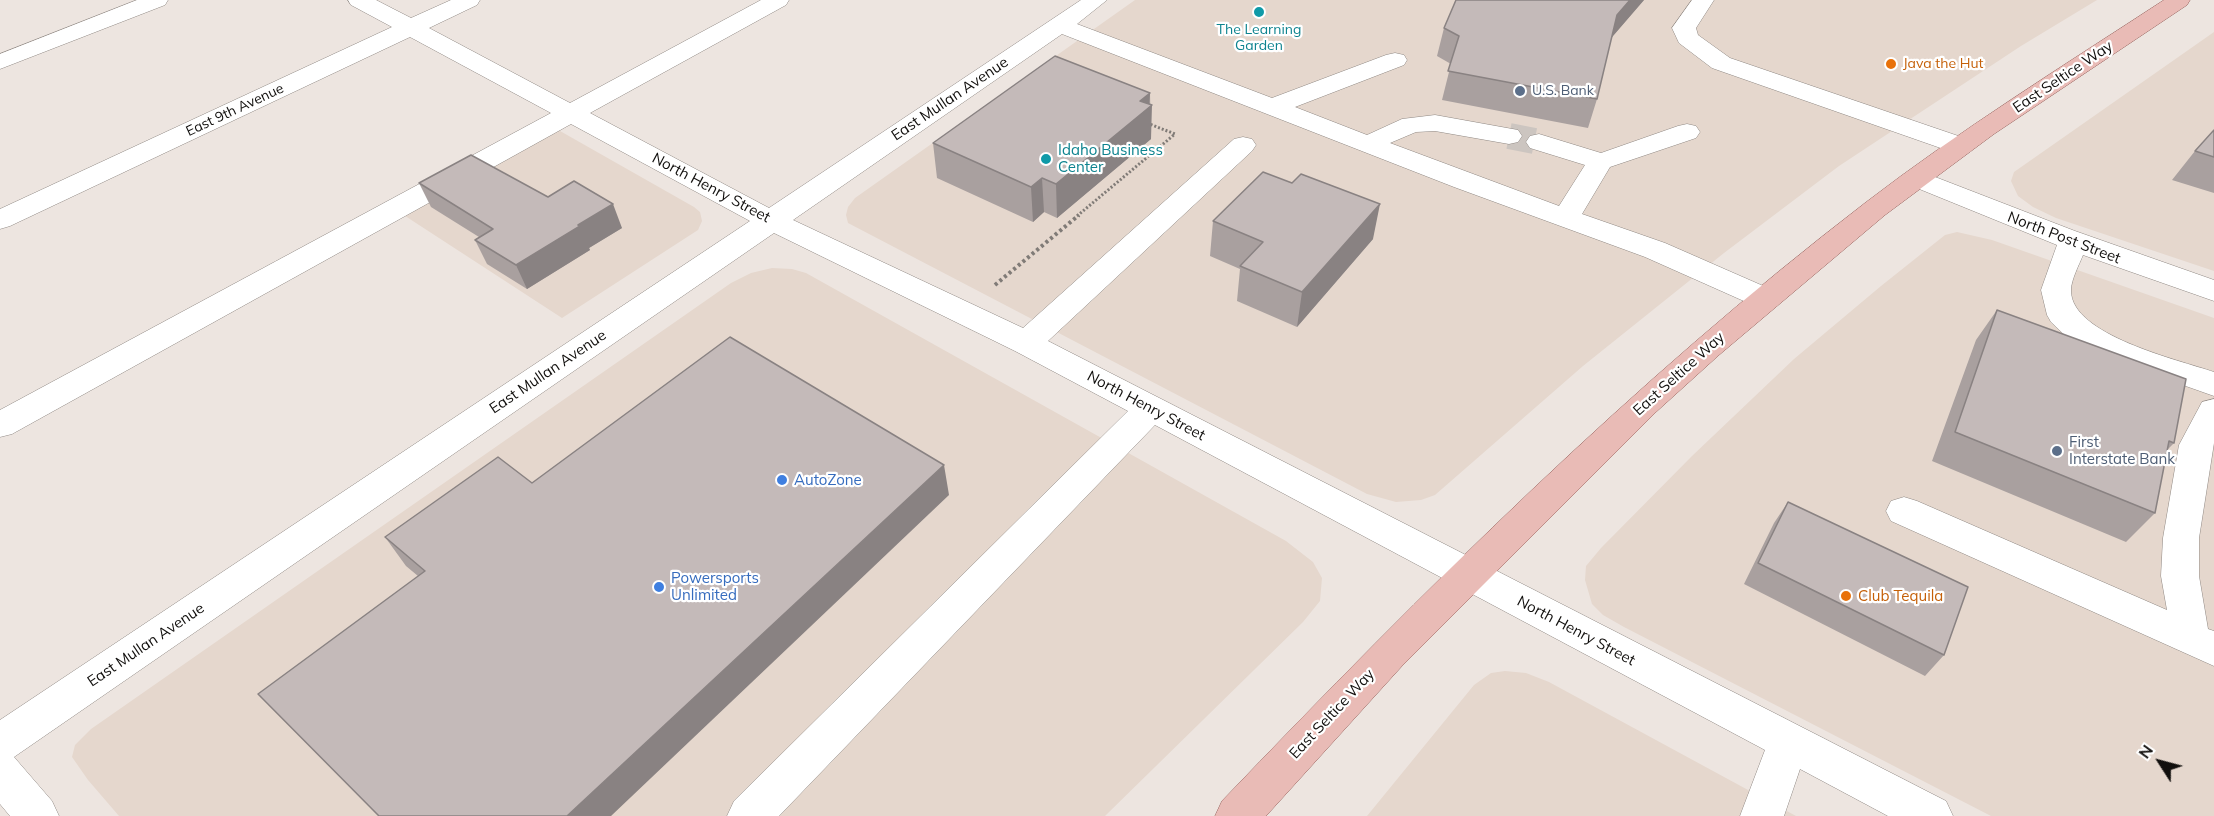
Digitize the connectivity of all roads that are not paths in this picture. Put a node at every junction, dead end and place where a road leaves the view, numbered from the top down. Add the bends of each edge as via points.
1 (157, 0) edge
2 (359, 0) edge
3 (470, 0) edge
4 (778, 0) edge
5 (1096, 0) edge
6 (1703, 0) edge
7 (2179, 0) edge
8 (1059, 25) junction
9 (408, 28) junction
10 (1395, 60) dead end
11 (0, 62) edge
12 (1272, 107) junction
13 (569, 112) junction
14 (1687, 132) dead end
15 (1509, 136) tunnel mouth
16 (1539, 142) tunnel mouth
17 (1368, 144) junction
18 (1243, 146) dead end
19 (1961, 146) junction
20 (1600, 162) junction
21 (1917, 178) junction
22 (1566, 218) junction
23 (0, 220) edge
24 (772, 221) junction
25 (2073, 242) junction
26 (2214, 291) edge
27 (1766, 299) junction
28 (1026, 343) junction
29 (2214, 384) edge
30 (1151, 409) junction
31 (2214, 411) edge
32 (0, 425) edge
33 (1904, 512) dead end
34 (1468, 575) junction
35 (2202, 644) edge
36 (1789, 742) junction
37 (0, 743) edge
38 (0, 771) edge
39 (37, 816) edge
40 (749, 816) edge
41 (1237, 816) edge
42 (1762, 816) edge
43 (1931, 816) edge

1 - 11 street
2 - 9 street, North Henry Street
3 - 9 street, East 9th Avenue
4 - 13 street
5 - 8 street, East Mullan Avenue
6 - 19 street via 1684,28 1687,38 1721,63
7 - 19 main road, East Seltice Way
8 - 12 street
8 - 24 street, East Mullan Avenue
9 - 13 street, North Henry Street
9 - 23 street, East 9th Avenue
10 - 12 street
12 - 17 street
13 - 24 street, North Henry Street
13 - 32 street
14 - 20 street
15 - 17 street via 1435,123 1411,124
16 - 20 street
17 - 22 street
18 - 28 street
19 - 21 main road, East Seltice Way
20 - 22 street
21 - 25 street, North Post Street
21 - 27 main road, East Seltice Way
22 - 27 street via 1655,250
24 - 28 street, North Henry Street
24 - 37 street, East Mullan Avenue
25 - 26 street, North Post Street
25 - 29 street via 2056,290 2062,315 2084,335 2109,347
27 - 34 main road, East Seltice Way via 1644,404
28 - 30 street, North Henry Street
30 - 34 street, North Henry Street
30 - 40 street
31 - 35 street via 2196,445 2181,538 2180,576
33 - 35 street
34 - 36 street, North Henry Street
34 - 41 main road, East Seltice Way via 1388,654
36 - 42 street
36 - 43 street, North Henry Street
38 - 39 street

